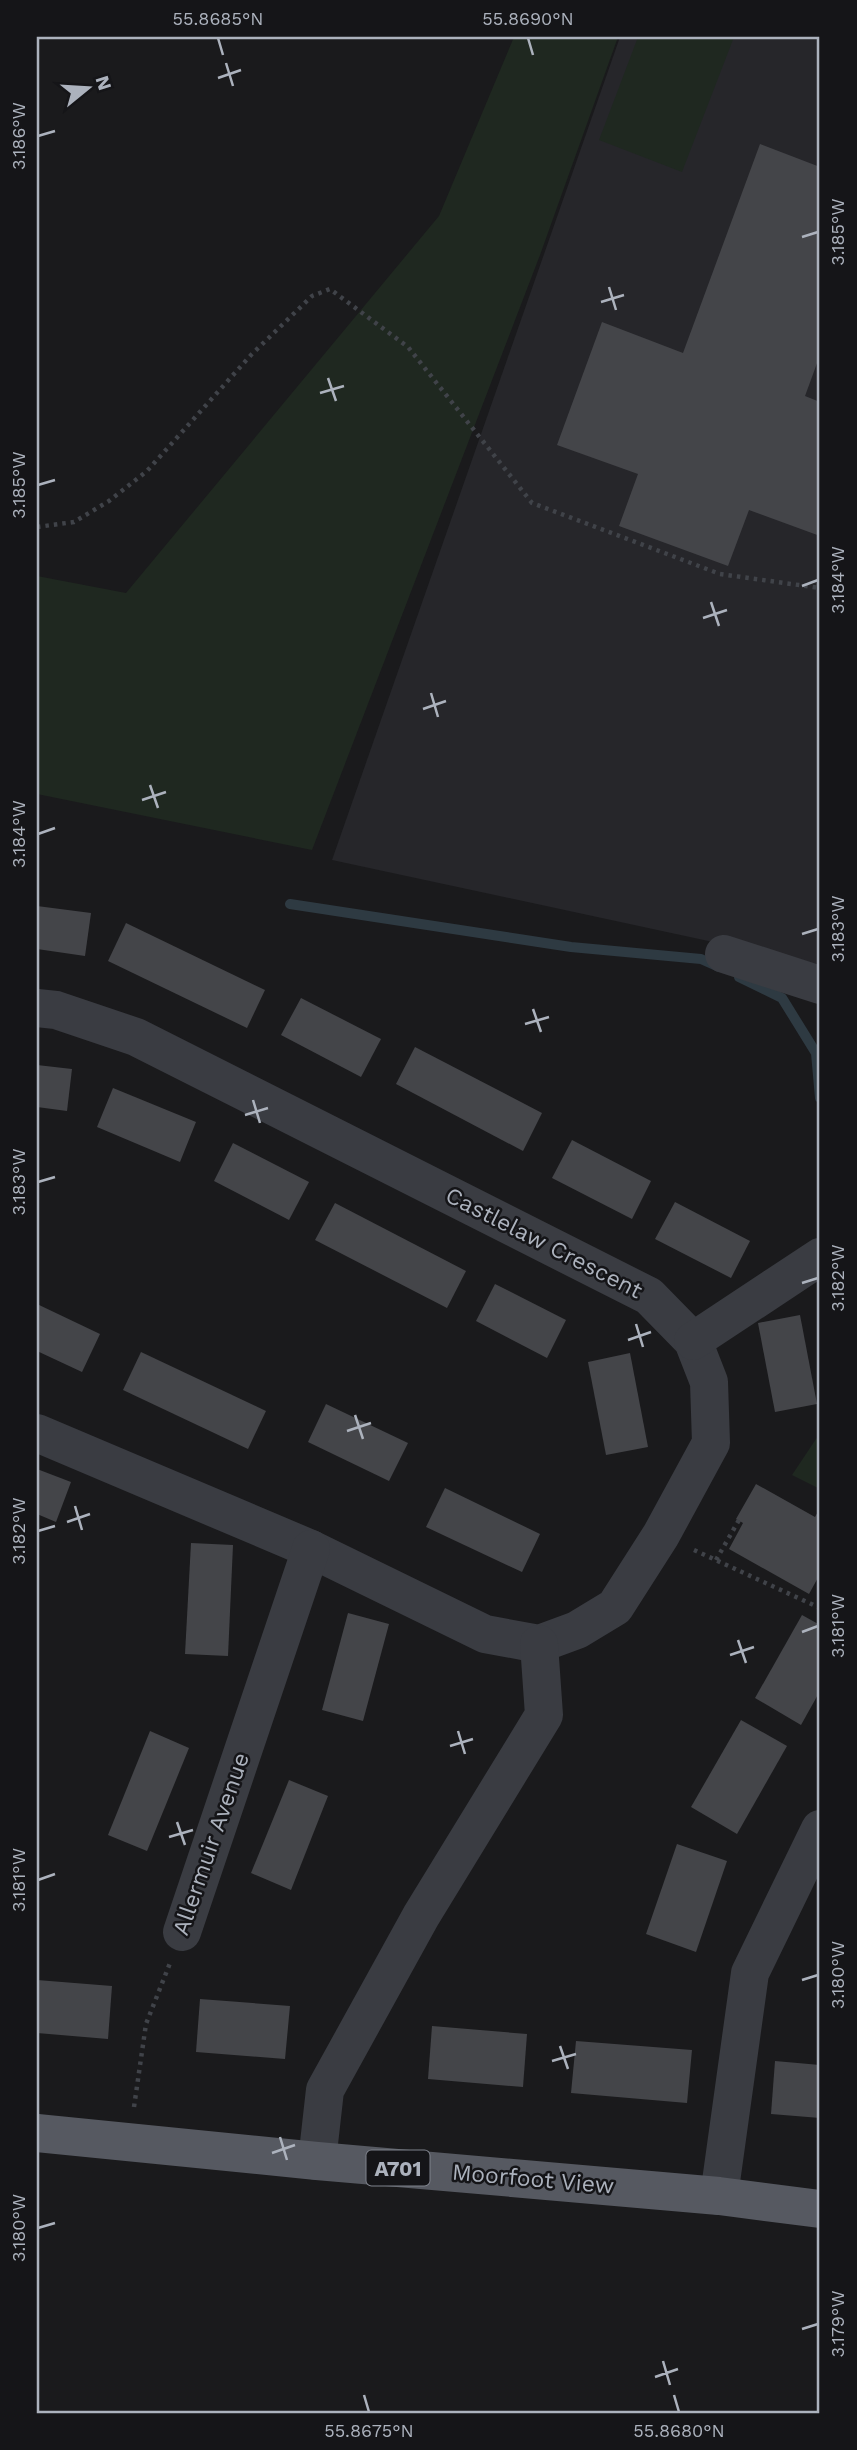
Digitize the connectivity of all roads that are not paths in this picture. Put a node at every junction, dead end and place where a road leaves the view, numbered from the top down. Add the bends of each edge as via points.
1 (724, 954) dead end
2 (820, 985) edge
3 (37, 1008) edge
4 (820, 1257) edge
5 (693, 1342) junction
6 (37, 1433) edge
7 (311, 1549) junction
8 (539, 1644) junction
9 (820, 1829) edge
10 (182, 1932) road end
11 (37, 2133) edge
12 (317, 2161) junction
13 (719, 2196) junction
14 (820, 2208) edge

1 - 2 street
3 - 5 street, Castlelaw Crescent via 136,1037 637,1289
4 - 5 street
5 - 8 street, Castlelaw Crescent via 709,1382 711,1443 662,1535 615,1607 577,1630
6 - 7 street
7 - 8 street via 485,1634
7 - 10 street, Allermuir Avenue
8 - 12 street via 544,1715 421,1916 325,2090
9 - 13 street via 750,1973
11 - 12 main road, Moorfoot View / A701
12 - 13 main road, Moorfoot View / A701
13 - 14 main road, Moorfoot View / A701

